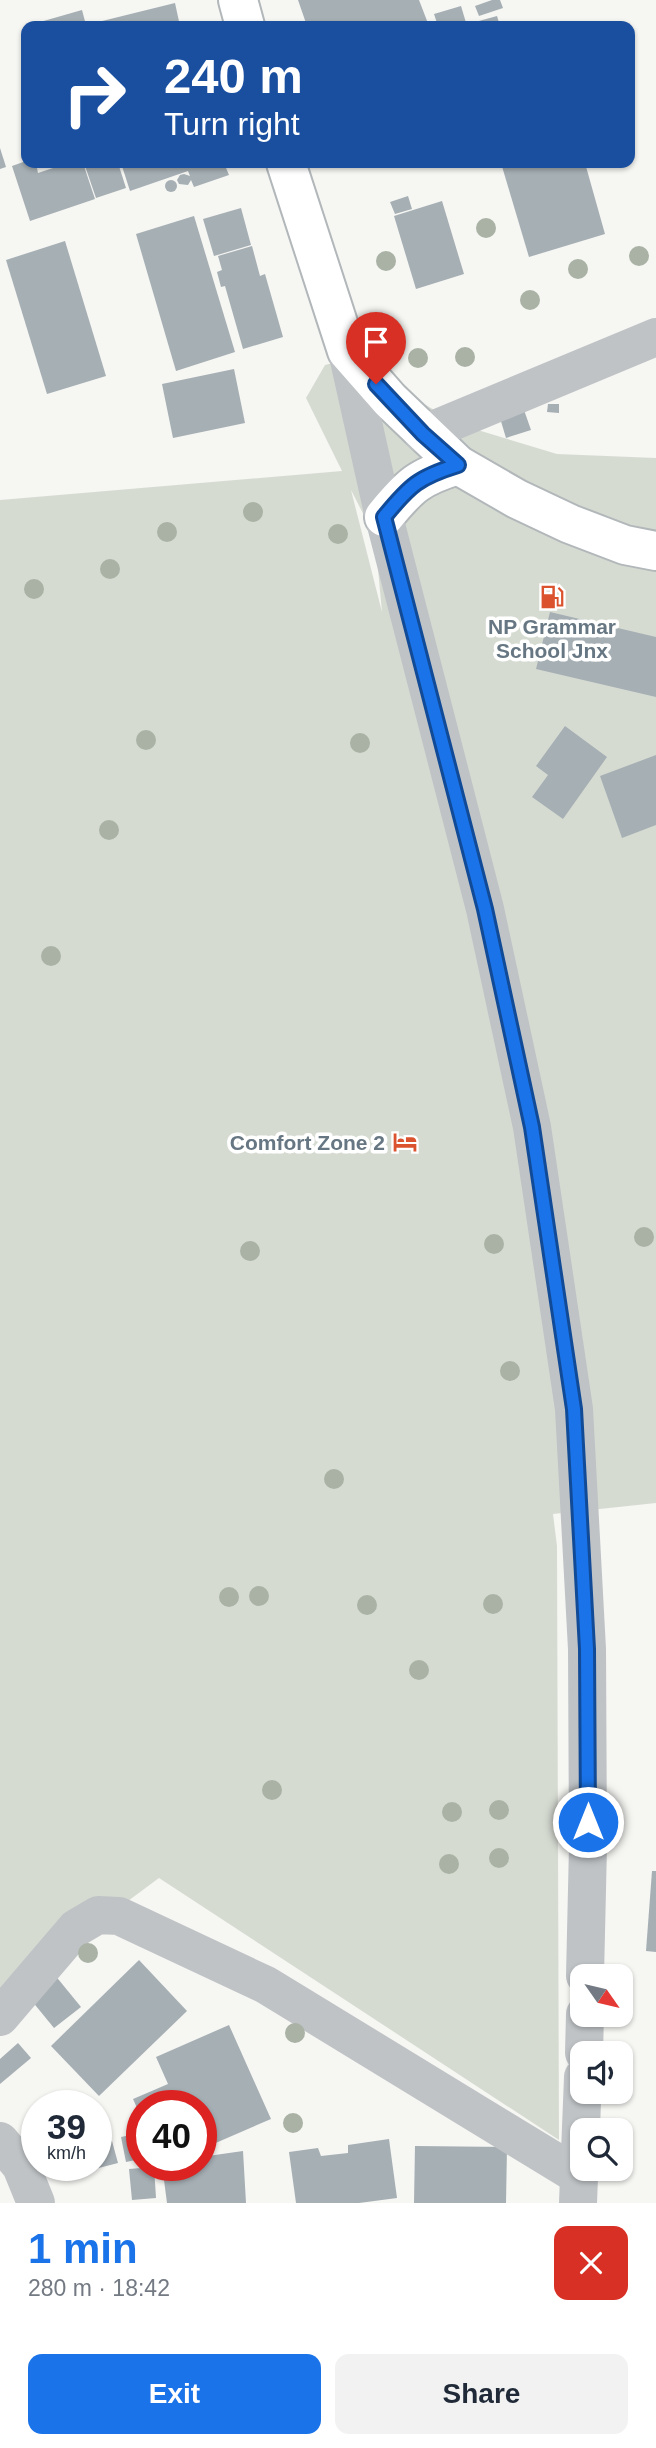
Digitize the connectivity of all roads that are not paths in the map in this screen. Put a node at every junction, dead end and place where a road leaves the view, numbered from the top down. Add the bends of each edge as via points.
1 (238, 0) edge
2 (244, 21) edge
3 (288, 168) edge
4 (656, 337) edge
5 (346, 351) junction
6 (423, 434) junction
7 (458, 465) junction
8 (384, 517) junction
9 (656, 551) edge
10 (585, 1964) edge
11 (0, 2017) edge
12 (582, 2104) edge
13 (0, 2141) edge
14 (578, 2189) edge
15 (36, 2203) edge

1 - 2 main road
3 - 5 main road
4 - 6 street
5 - 6 main road
5 - 8 street
6 - 7 main road
7 - 8 main road via 416,482
7 - 9 main road via 570,524 625,545
8 - 10 street via 485,909 526,1099 574,1409 587,1649
11 - 14 street via 76,1928 98,1915 119,1916 266,1985
12 - 14 street
13 - 15 street via 20,2166

